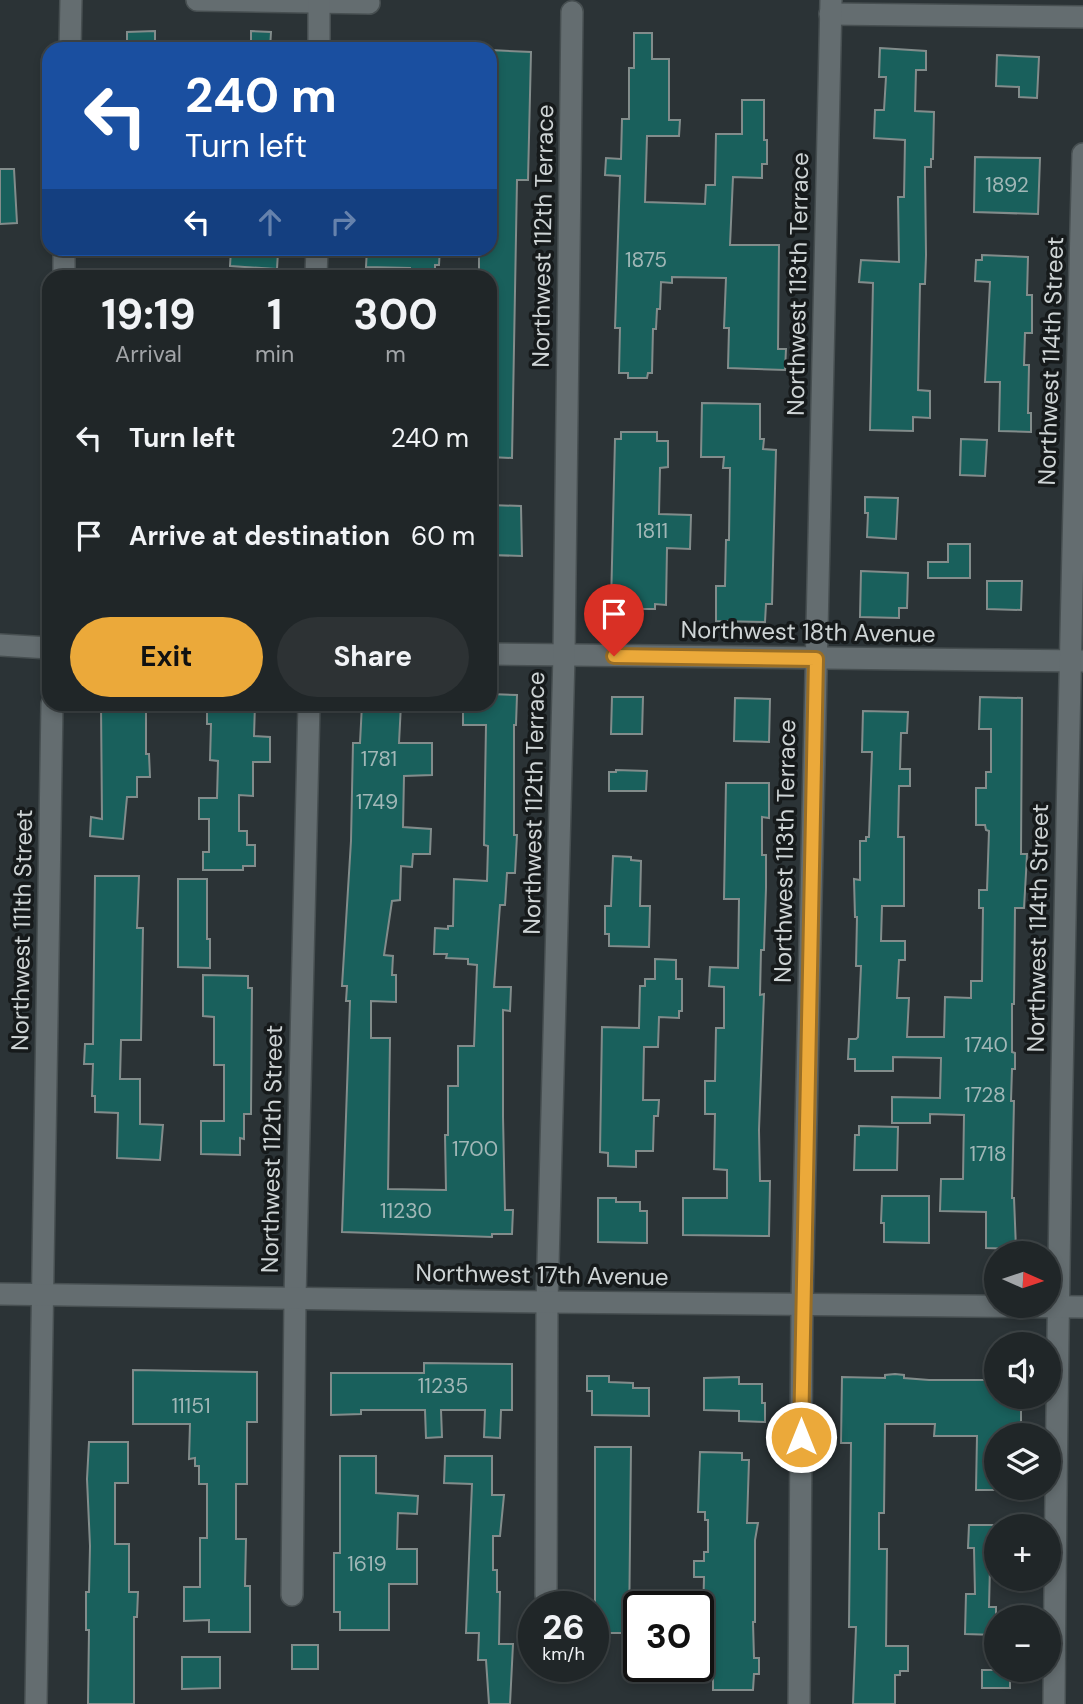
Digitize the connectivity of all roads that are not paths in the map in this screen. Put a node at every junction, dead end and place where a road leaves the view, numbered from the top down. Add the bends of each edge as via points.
1 (71, 0) edge
2 (197, 0) edge
3 (319, 3) junction
4 (369, 3) dead end
5 (830, 7) edge
6 (572, 12) dead end
7 (1083, 17) edge
8 (70, 42) edge
9 (319, 42) edge
10 (1083, 154) edge
11 (0, 645) edge
12 (42, 648) edge
13 (497, 654) edge
14 (564, 655) junction
15 (816, 659) junction
16 (1076, 661) edge
17 (52, 711) edge
18 (309, 711) edge
19 (1059, 1241) edge
20 (0, 1294) edge
21 (42, 1295) junction
22 (295, 1298) junction
23 (547, 1302) junction
24 (802, 1304) junction
25 (984, 1305) edge
26 (1061, 1306) edge
27 (1083, 1307) edge
28 (1057, 1318) edge
29 (546, 1591) edge
30 (292, 1595) dead end
31 (36, 1704) edge
32 (799, 1704) edge
33 (1054, 1704) edge

1 - 8 street
2 - 3 street
3 - 4 street
3 - 9 street
5 - 7 street
5 - 15 street, Northwest 113th Terrace
6 - 14 street, Northwest 112th Terrace
10 - 16 street, Northwest 114th Street
11 - 12 street
13 - 14 street, Northwest 18th Avenue
14 - 15 street, Northwest 18th Avenue
14 - 23 street, Northwest 112th Terrace
15 - 16 street, Northwest 18th Avenue
15 - 24 street, Northwest 113th Terrace
16 - 19 street, Northwest 114th Street
17 - 21 street, Northwest 111th Street
18 - 22 street, Northwest 112th Street
20 - 21 street, Northwest 17th Avenue
21 - 22 street, Northwest 17th Avenue
21 - 31 street, Northwest 111th Street
22 - 23 street, Northwest 17th Avenue
22 - 30 street, Northwest 112th Street
23 - 24 street, Northwest 17th Avenue
23 - 29 street, Northwest 112th Terrace
24 - 25 street, Northwest 17th Avenue
24 - 32 street, Northwest 113th Terrace
26 - 27 street, Northwest 17th Avenue
28 - 33 street, Northwest 114th Street

